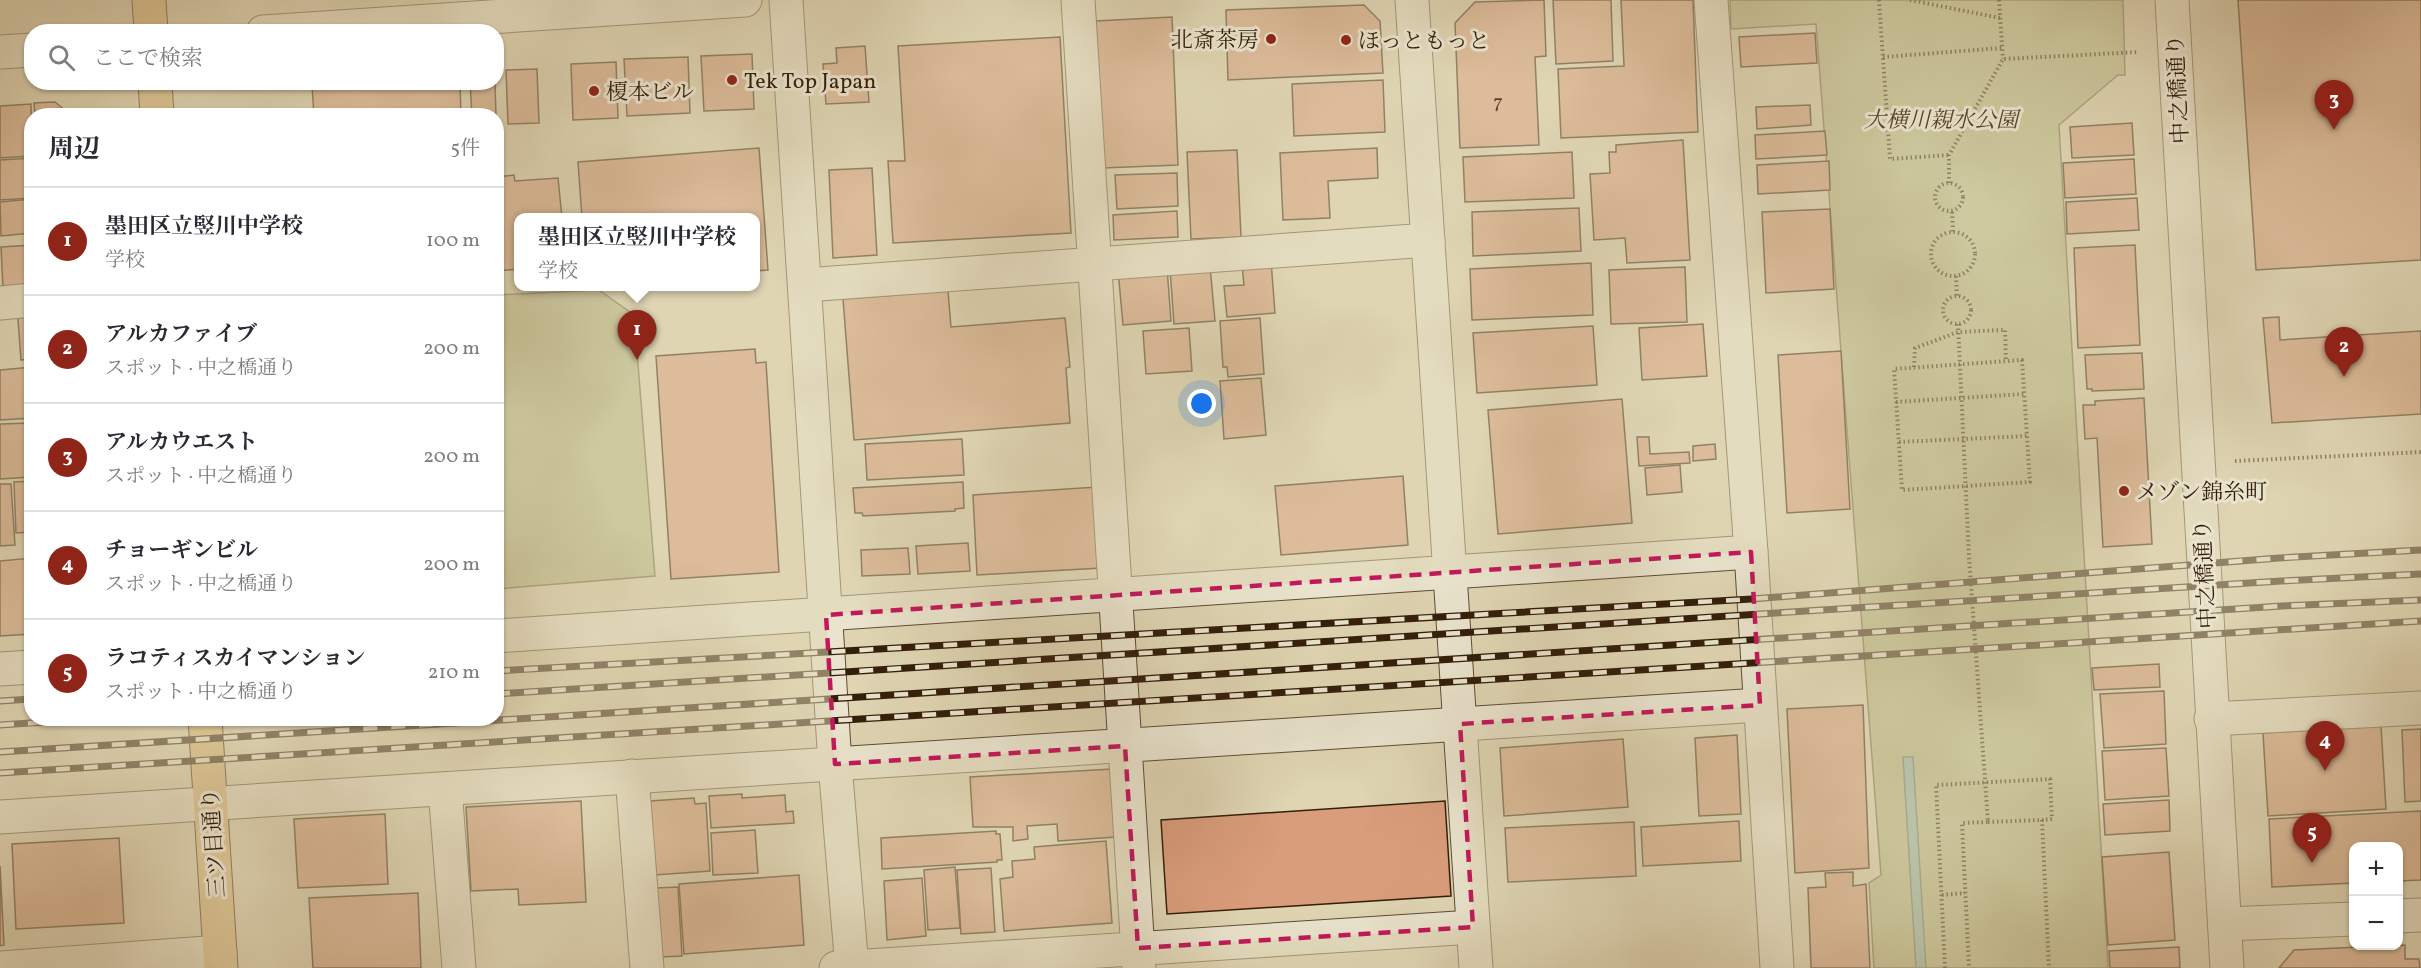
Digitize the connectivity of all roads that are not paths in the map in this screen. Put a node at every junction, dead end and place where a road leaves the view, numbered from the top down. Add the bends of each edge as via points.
1 (149, 0) edge
2 (745, 0) edge
3 (786, 0) edge
4 (1078, 0) edge
5 (1412, 0) edge
6 (1711, 0) edge
7 (2172, 0) edge
8 (586, 5) edge
9 (408, 11) edge
10 (150, 24) edge
11 (318, 24) edge
12 (24, 50) edge
13 (0, 52) edge
14 (155, 90) edge
15 (157, 108) edge
16 (1428, 240) junction
17 (1095, 264) junction
18 (805, 285) junction
19 (24, 301) edge
20 (0, 303) edge
21 (1751, 552) junction
22 (1450, 571) junction
23 (1116, 595) junction
24 (826, 615) junction
25 (504, 635) edge
26 (24, 668) edge
27 (0, 669) edge
28 (1761, 705) junction
29 (2421, 708) edge
30 (2211, 719) junction
31 (1460, 724) junction
32 (206, 726) edge
33 (1125, 746) junction
34 (835, 764) junction
35 (632, 776) junction
36 (445, 789) junction
37 (211, 803) junction
38 (0, 817) edge
39 (2421, 915) edge
40 (2403, 916) edge
41 (2349, 919) edge
42 (2224, 924) junction
43 (1473, 927) junction
44 (1138, 958) edge
45 (220, 960) edge
46 (0, 968) edge
47 (459, 968) edge
48 (647, 968) edge
49 (847, 968) edge
50 (1476, 968) edge
51 (1777, 968) edge
52 (2227, 968) edge

1 - 10 main road
2 - 8 street
3 - 18 street
4 - 17 street
5 - 16 street
6 - 21 street
7 - 30 street, 中之橋通り
8 - 9 street
9 - 11 street
12 - 13 street
14 - 15 main road
16 - 17 street
16 - 22 street
17 - 18 street
17 - 23 street
18 - 24 street
19 - 20 street
21 - 22 street
21 - 28 street
22 - 23 street
22 - 31 street
23 - 24 street
23 - 33 street
24 - 25 street
24 - 34 street
26 - 27 street
28 - 31 street
28 - 51 street
29 - 30 street
30 - 42 street, 中之橋通り
31 - 33 street
31 - 43 street
32 - 37 main road, 三ツ目通り
33 - 34 street
33 - 44 street
34 - 35 street
34 - 49 street
35 - 36 street
35 - 48 street
36 - 37 street
36 - 47 street
37 - 38 street
37 - 45 main road, 三ツ目通り
39 - 40 street
41 - 42 street
42 - 52 street, 中之橋通り
43 - 44 street
43 - 50 street
44 - 49 street
45 - 46 street

